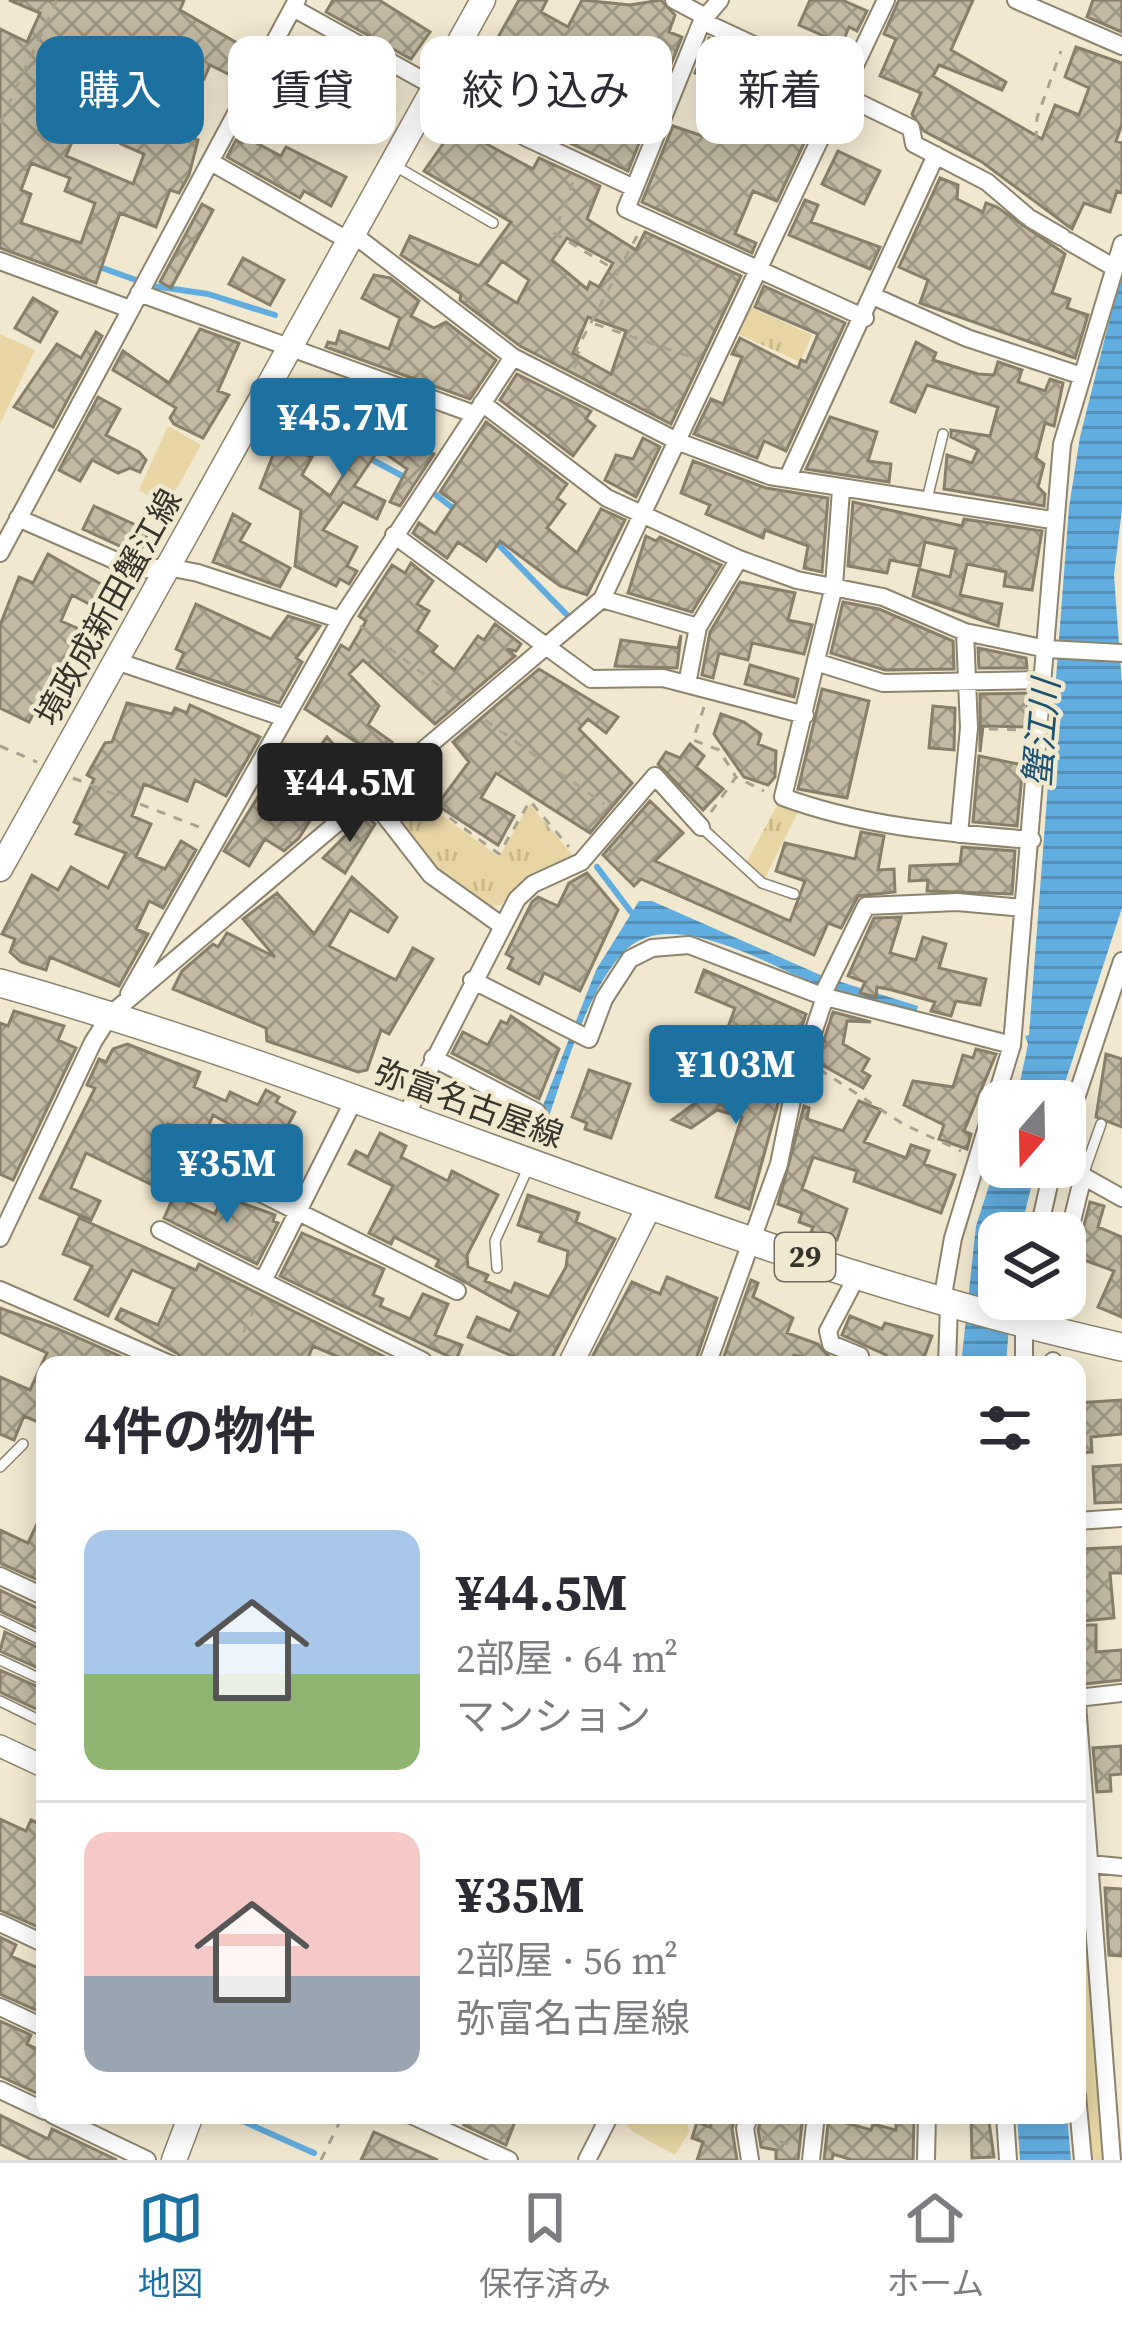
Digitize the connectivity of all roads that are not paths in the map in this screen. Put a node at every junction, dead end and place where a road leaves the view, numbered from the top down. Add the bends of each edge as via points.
1 (483, 0) edge
2 (674, 0) edge
3 (720, 0) edge
4 (886, 0) edge
5 (1016, 0) edge
6 (295, 4) edge
7 (1055, 8) edge
8 (703, 18) junction
9 (463, 36) edge
10 (737, 36) edge
11 (1122, 46) edge
12 (864, 48) edge
13 (420, 78) edge
14 (672, 90) edge
15 (864, 103) edge
16 (420, 114) edge
17 (542, 144) edge
18 (650, 144) edge
19 (820, 144) edge
20 (936, 155) junction
21 (211, 163) junction
22 (392, 164) junction
23 (634, 188) junction
24 (493, 224) dead end
25 (351, 237) junction
26 (1122, 244) edge
27 (0, 262) edge
28 (1115, 268) junction
29 (762, 270) junction
30 (874, 297) junction
31 (135, 301) junction
32 (865, 318) junction
33 (290, 349) junction
34 (513, 357) junction
35 (1082, 376) junction
36 (478, 408) junction
37 (944, 434) dead end
38 (679, 442) junction
39 (788, 477) junction
40 (841, 490) junction
41 (927, 499) junction
42 (643, 515) junction
43 (18, 518) junction
44 (1052, 520) junction
45 (394, 536) junction
46 (0, 553) edge
47 (739, 559) junction
48 (168, 567) junction
49 (834, 586) junction
50 (602, 599) junction
51 (343, 617) junction
52 (698, 628) junction
53 (965, 632) junction
54 (547, 648) junction
55 (1047, 650) junction
56 (1122, 653) edge
57 (116, 661) junction
58 (819, 663) junction
59 (1042, 680) junction
60 (964, 681) junction
61 (687, 684) junction
62 (805, 716) junction
63 (285, 718) junction
64 (372, 799) junction
65 (700, 827) joint
66 (958, 835) junction
67 (1032, 840) junction
68 (0, 869) edge
69 (794, 894) dead end
70 (1023, 908) junction
71 (501, 925) junction
72 (1122, 961) edge
73 (472, 980) junction
74 (0, 982) edge
75 (826, 990) junction
76 (117, 1010) junction
77 (1012, 1045) junction
78 (731, 1048) dead end
79 (433, 1058) junction
80 (802, 1064) junction
81 (1082, 1080) edge
82 (354, 1100) junction
83 (537, 1112) dead end
84 (404, 1119) junction
85 (1101, 1124) dead end
86 (196, 1160) dead end
87 (531, 1163) junction
88 (1086, 1167) edge
89 (1086, 1178) edge
90 (1122, 1198) edge
91 (650, 1205) junction
92 (298, 1211) junction
93 (160, 1229) dead end
94 (0, 1238) edge
95 (750, 1239) junction
96 (496, 1268) dead end
97 (858, 1274) junction
98 (265, 1282) junction
99 (0, 1290) edge
100 (457, 1291) dead end
101 (951, 1304) junction
102 (978, 1309) edge
103 (1027, 1320) edge
104 (1036, 1320) edge
105 (1122, 1347) edge
106 (151, 1356) edge
107 (413, 1356) edge
108 (574, 1356) edge
109 (709, 1356) edge
110 (860, 1356) edge
111 (948, 1356) edge
112 (1025, 1356) edge
113 (23, 1444) dead end
114 (0, 1467) edge
115 (1122, 1518) edge
116 (1086, 1520) edge
117 (0, 1576) edge
118 (36, 1593) edge
119 (0, 1620) edge
120 (36, 1638) edge
121 (0, 1660) edge
122 (36, 1678) edge
123 (1122, 1694) edge
124 (1086, 1700) edge
125 (0, 1701) edge
126 (36, 1719) edge
127 (0, 1746) edge
128 (36, 1758) edge
129 (1086, 1814) edge
130 (1090, 1864) junction
131 (1122, 1867) edge
132 (0, 1923) edge
133 (36, 1940) edge
134 (1101, 2005) junction
135 (0, 2007) edge
136 (1122, 2010) edge
137 (36, 2024) edge
138 (0, 2090) edge
139 (36, 2107) edge
140 (72, 2124) edge
141 (188, 2124) edge
142 (431, 2124) edge
143 (605, 2124) edge
144 (748, 2124) edge
145 (815, 2124) edge
146 (927, 2124) edge
147 (1007, 2124) edge
148 (1080, 2124) edge
149 (1115, 2155) edge
150 (812, 2156) edge
151 (147, 2160) edge
152 (174, 2160) edge
153 (509, 2160) edge
154 (586, 2160) edge
155 (750, 2160) edge
156 (926, 2160) edge
157 (1009, 2160) edge
158 (1083, 2160) edge

1 - 9 main road, 境政成新田蟹江線
2 - 8 street
3 - 8 street
4 - 12 street
5 - 7 street
6 - 13 street
6 - 21 street
7 - 11 street
8 - 10 street
8 - 14 street
15 - 20 street via 911,128 914,144
16 - 22 main road, 境政成新田蟹江線
17 - 23 street
18 - 23 street
19 - 29 street
20 - 28 street
20 - 30 street
21 - 25 street
21 - 31 street
22 - 24 lane
22 - 25 main road, 境政成新田蟹江線
23 - 29 street via 626,209
25 - 33 main road, 境政成新田蟹江線
25 - 34 street
26 - 28 street
27 - 31 street
28 - 35 street
29 - 32 street
29 - 38 street
30 - 32 street
30 - 35 street
31 - 33 street
31 - 43 street
32 - 39 street
33 - 36 street
33 - 48 main road, 境政成新田蟹江線
34 - 36 street
34 - 38 street
35 - 44 street
36 - 42 street
36 - 45 street
37 - 41 lane
38 - 39 street
38 - 42 street
39 - 40 street
40 - 41 street
40 - 49 street
41 - 44 street
42 - 47 street
42 - 50 street
43 - 46 street
43 - 48 street via 137,570
44 - 55 street
45 - 51 street
45 - 54 street
47 - 49 street
47 - 52 street
48 - 51 street
48 - 57 main road, 境政成新田蟹江線
49 - 53 street
49 - 58 street
50 - 52 street
50 - 54 street
51 - 63 street
52 - 61 street
53 - 55 street
53 - 60 street
54 - 61 street via 591,679
54 - 64 street
55 - 56 street
55 - 59 street
57 - 63 street
57 - 68 main road, 境政成新田蟹江線
58 - 60 street via 883,682
58 - 62 street
59 - 60 street
59 - 67 street
60 - 66 street via 969,728
61 - 62 street
62 - 66 street via 783,797 829,814
63 - 76 street
64 - 71 street via 431,875
64 - 76 street
65 - 69 lane via 762,883
65 - 71 street via 655,776 581,862 533,884
66 - 67 street
67 - 70 street
70 - 75 street via 866,906
70 - 77 street
71 - 73 street
72 - 81 street
73 - 75 street via 589,1039 616,977 652,948 701,947
73 - 79 street
74 - 76 main road, 弥富名古屋線 / 29
75 - 77 street
75 - 80 street
76 - 82 main road, 弥富名古屋線 / 29
76 - 94 street
77 - 101 street via 952,1238
78 - 80 lane
79 - 83 street
79 - 84 street
80 - 95 street via 779,1164
82 - 84 main road, 弥富名古屋線 / 29
82 - 92 street
84 - 87 main road, 弥富名古屋線 / 29
85 - 88 lane
86 - 92 street
87 - 91 main road, 弥富名古屋線 / 29
87 - 96 lane via 495,1241
89 - 90 street
91 - 95 main road, 弥富名古屋線 / 29
91 - 108 main road
92 - 98 street
92 - 100 street
93 - 98 street
95 - 97 main road, 弥富名古屋線 / 29
95 - 109 street
97 - 101 main road, 弥富名古屋線 / 29
97 - 110 street via 828,1331 831,1344
98 - 107 street
99 - 106 street
101 - 102 main road, 弥富名古屋線 / 29
101 - 111 street
103 - 112 street
104 - 105 main road, 弥富名古屋線 / 29
113 - 114 lane
115 - 116 street
117 - 118 street
119 - 120 lane
121 - 122 lane
123 - 124 street
125 - 126 lane
127 - 128 street
129 - 130 street
130 - 131 street
130 - 134 street
132 - 133 street
134 - 136 street
134 - 149 street
135 - 137 street
138 - 139 street
140 - 151 street
141 - 152 main road
142 - 153 street
143 - 154 street
144 - 155 street
145 - 150 street
146 - 156 street
147 - 157 street
148 - 158 street

